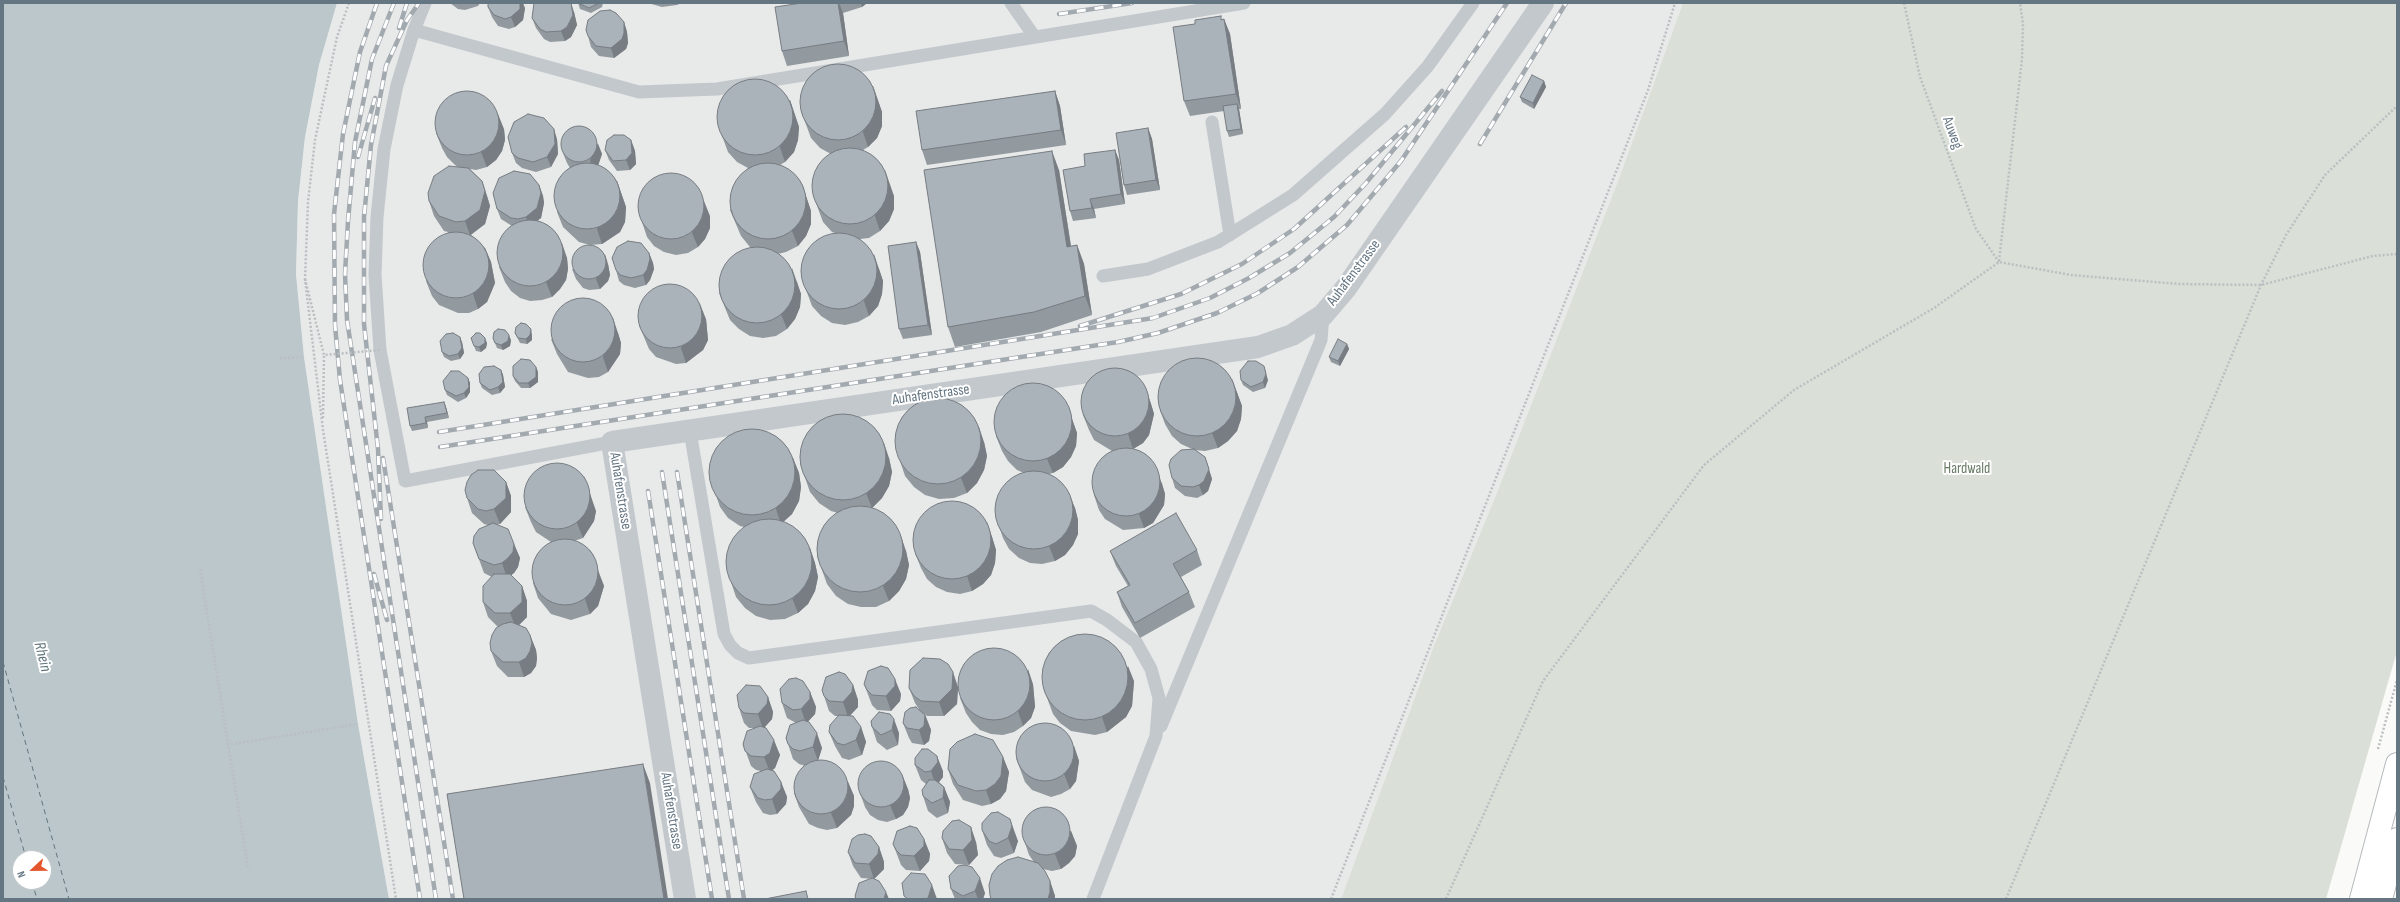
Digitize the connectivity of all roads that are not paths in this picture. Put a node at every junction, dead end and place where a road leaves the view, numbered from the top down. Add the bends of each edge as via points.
1 (425, 3) edge
2 (1011, 3) edge
3 (1244, 3) edge
4 (1473, 3) edge
5 (1543, 3) edge
6 (414, 30) junction
7 (1034, 36) junction
8 (1212, 122) dead end
9 (1230, 235) junction
10 (1103, 276) dead end
11 (1323, 315) junction
12 (690, 431) junction
13 (612, 442) junction
14 (1156, 736) junction
15 (2397, 764) edge
16 (2397, 839) edge
17 (685, 899) edge
18 (1093, 899) edge
19 (2361, 899) edge
20 (2381, 899) edge

1 - 6 lane
2 - 7 lane
3 - 7 lane
4 - 9 lane via 1428,66 1384,114 1294,195
5 - 11 street, Auhafenstrasse via 1346,288
6 - 7 lane via 639,92 717,89
6 - 13 lane via 397,85 384,149 377,217 375,275 380,350 405,481
8 - 9 lane
9 - 10 lane via 1148,269
11 - 12 street, Auhafenstrasse via 1292,335 1258,347
11 - 14 lane via 1321,340
12 - 13 street, Auhafenstrasse
12 - 14 lane via 724,634 738,653 749,658 1091,611 1136,642 1151,669 1159,698
13 - 17 street, Auhafenstrasse
14 - 18 lane
15 - 19 main road
16 - 20 main road

